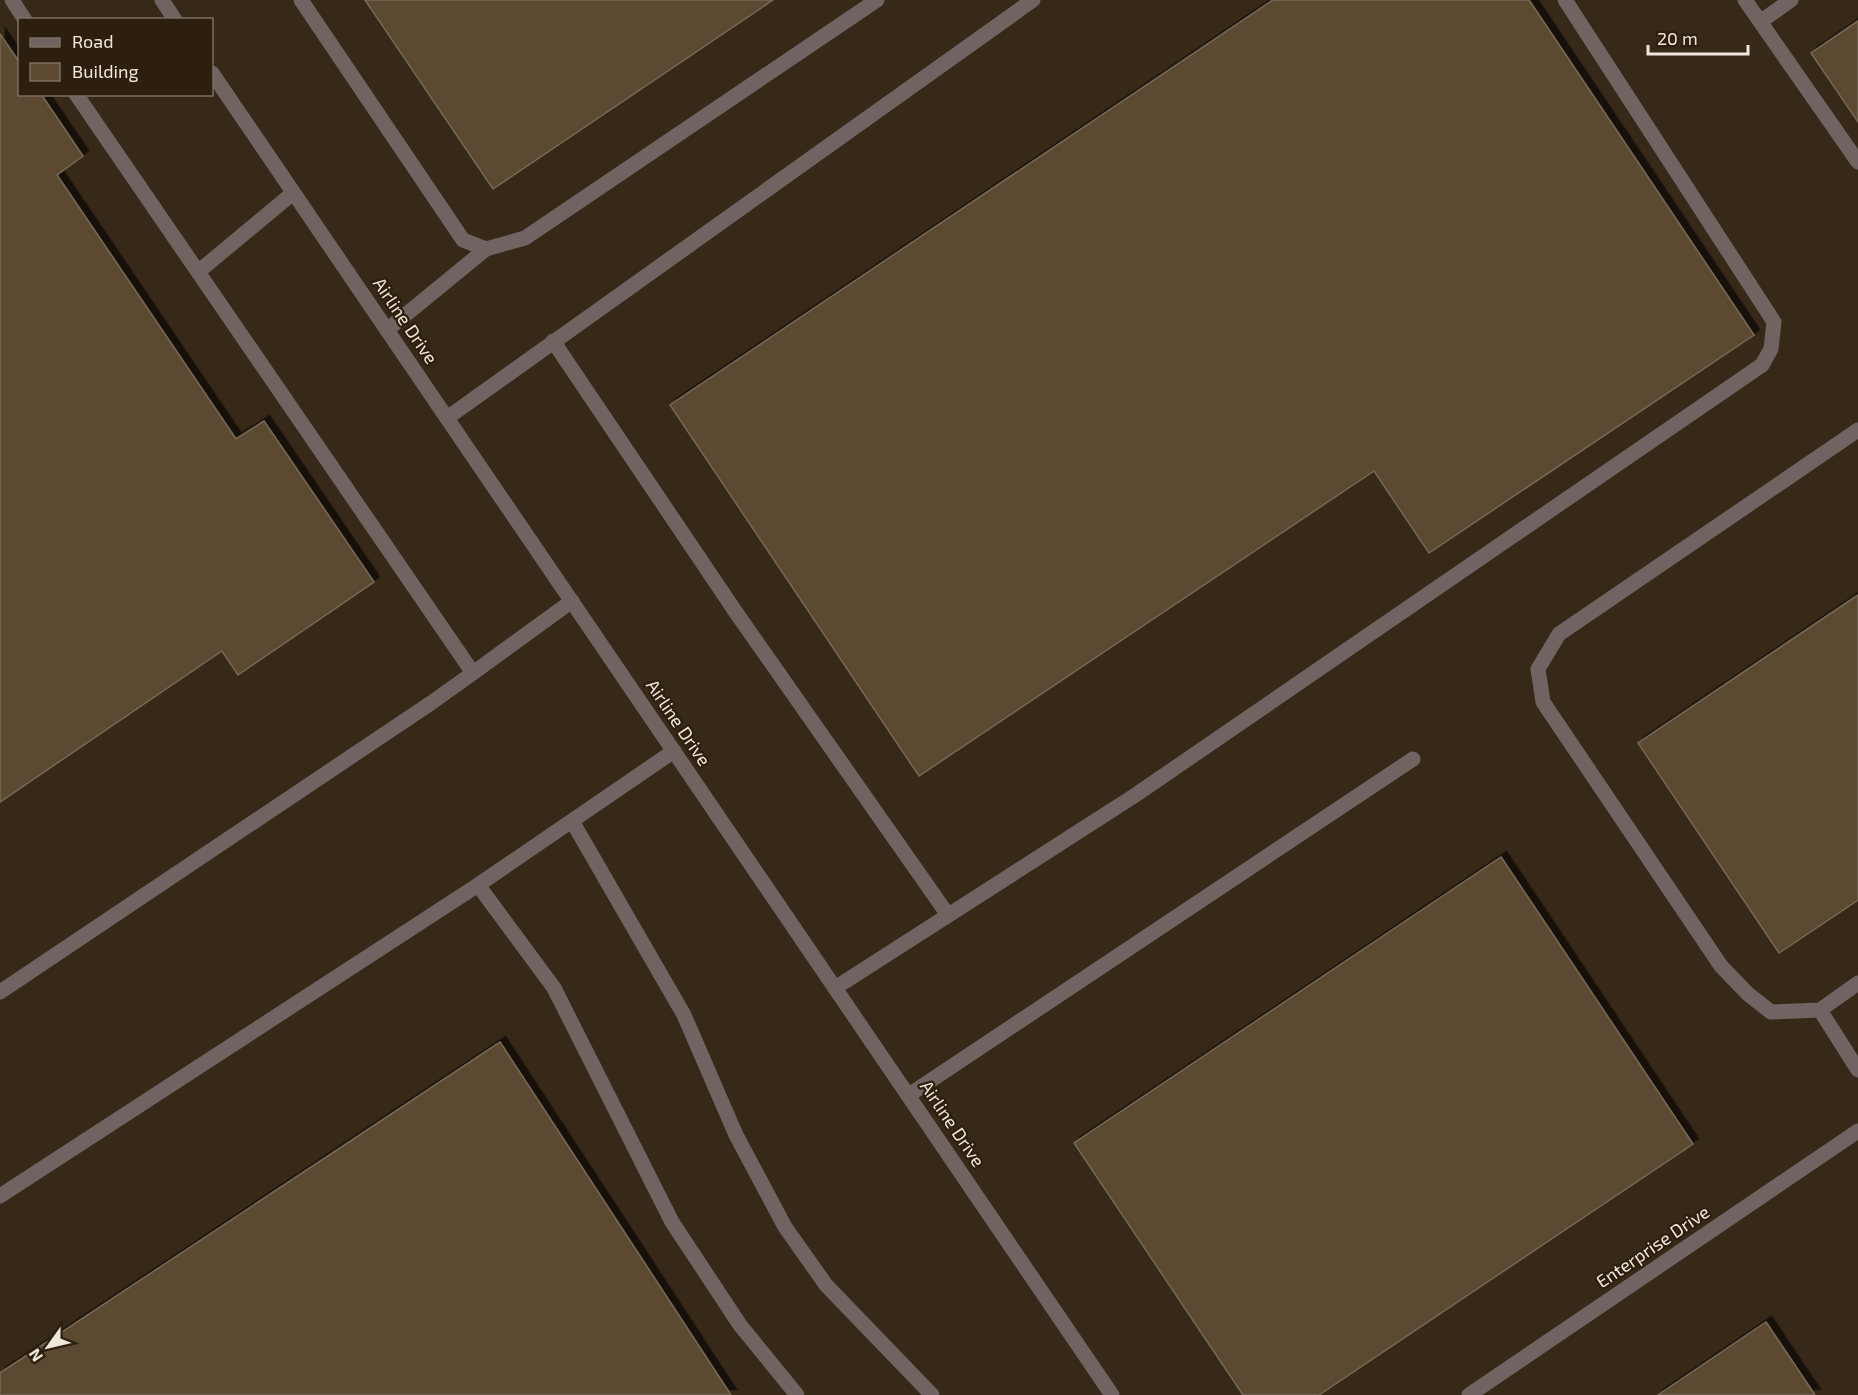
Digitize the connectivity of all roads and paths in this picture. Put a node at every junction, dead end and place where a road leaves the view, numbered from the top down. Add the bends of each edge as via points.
1 (12, 0) edge
2 (162, 0) edge
3 (301, 0) edge
4 (877, 0) edge
5 (1034, 0) edge
6 (1565, 0) edge
7 (1745, 0) edge
8 (1791, 0) edge
9 (24, 18) edge
10 (174, 18) edge
11 (1760, 22) junction
12 (213, 74) edge
13 (77, 96) edge
14 (1858, 162) edge
15 (293, 193) junction
16 (486, 249) junction
17 (198, 272) junction
18 (387, 330) junction
19 (553, 341) junction
20 (447, 418) junction
21 (1858, 430) edge
22 (572, 601) junction
23 (473, 673) junction
24 (674, 751) junction
25 (1413, 759) dead end
26 (572, 821) junction
27 (478, 885) junction
28 (948, 915) junction
29 (1858, 983) edge
30 (835, 988) junction
31 (0, 992) edge
32 (1820, 1010) junction
33 (1858, 1070) edge
34 (909, 1095) junction
35 (1858, 1131) edge
36 (0, 1196) edge
37 (797, 1395) edge
38 (932, 1395) edge
39 (1112, 1395) edge
40 (1469, 1395) edge

1 - 9 street
2 - 10 street
3 - 16 street via 463,240
4 - 16 street via 525,238
5 - 19 street
6 - 28 street via 1774,322 1771,349 1762,365 1134,796
7 - 11 street
8 - 11 street
11 - 14 street
12 - 15 street, Airline Drive
13 - 17 street
15 - 17 street
15 - 18 street, Airline Drive
16 - 18 street
17 - 23 street
18 - 20 street, Airline Drive
19 - 20 street
19 - 28 street via 735,611
20 - 22 street, Airline Drive
21 - 32 street via 1559,634 1538,669 1543,702 1721,966 1770,1012
22 - 23 street
22 - 24 street, Airline Drive
23 - 31 street
24 - 26 street
24 - 30 street, Airline Drive
25 - 34 street
26 - 27 street
26 - 38 street via 684,1015 736,1136 785,1227 826,1285
27 - 36 street
27 - 37 street via 554,988 672,1222 740,1325
28 - 30 street
29 - 32 street
30 - 34 street, Airline Drive
32 - 33 street
34 - 39 street, Airline Drive
35 - 40 street, Enterprise Drive

